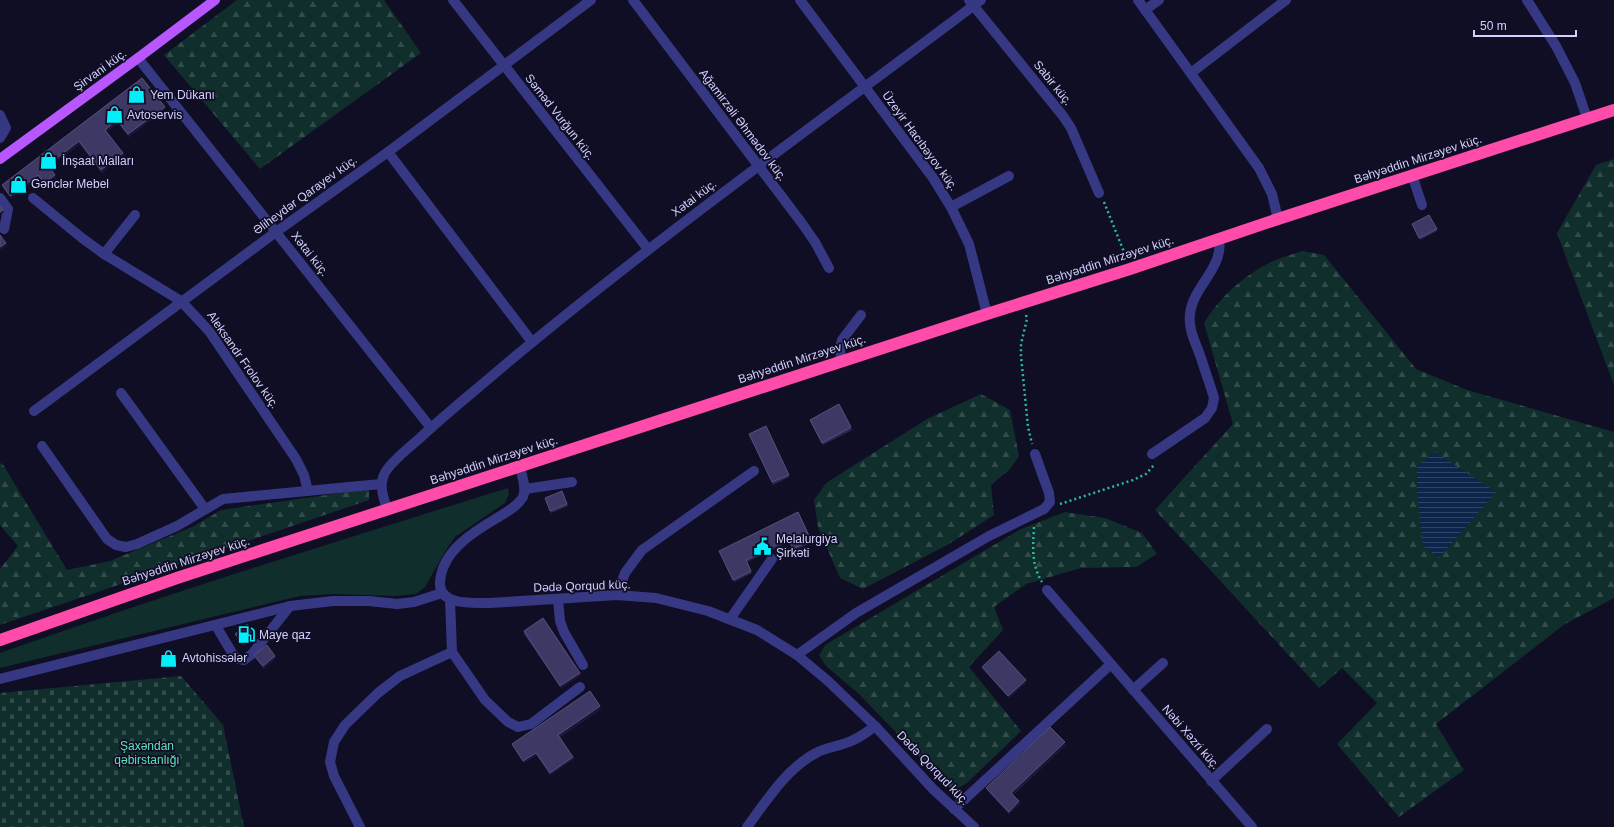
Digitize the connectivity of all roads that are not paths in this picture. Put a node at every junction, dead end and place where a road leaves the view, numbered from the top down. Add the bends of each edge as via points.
1 (215, 0) edge
2 (453, 0) edge
3 (591, 0) edge
4 (633, 0) edge
5 (800, 0) edge
6 (1138, 0) edge
7 (1159, 0) edge
8 (1286, 0) edge
9 (1527, 0) edge
10 (975, 2) edge
11 (1145, 10) junction
12 (138, 58) junction
13 (503, 65) junction
14 (1191, 73) junction
15 (865, 87) junction
16 (1614, 110) edge
17 (0, 115) edge
18 (1588, 118) junction
19 (0, 138) edge
20 (388, 152) junction
21 (0, 159) edge
22 (758, 167) junction
23 (1412, 175) junction
24 (1009, 176) dead end
25 (1100, 193) road end
26 (0, 198) edge
27 (33, 198) dead end
28 (1422, 205) dead end
29 (951, 207) junction
30 (135, 215) dead end
31 (1278, 219) junction
32 (4, 229) dead end
33 (276, 232) junction
34 (1220, 239) junction
35 (648, 250) junction
36 (104, 254) junction
37 (829, 268) dead end
38 (182, 301) junction
39 (987, 314) junction
40 (861, 316) dead end
41 (532, 342) junction
42 (841, 361) junction
43 (121, 393) dead end
44 (34, 411) dead end
45 (431, 428) junction
46 (42, 446) dead end
47 (1154, 453) road end
48 (1035, 454) road end
49 (520, 467) junction
50 (754, 471) dead end
51 (572, 482) dead end
52 (381, 484) junction
53 (525, 490) junction
54 (308, 491) junction
55 (205, 509) junction
56 (387, 509) junction
57 (772, 559) dead end
58 (1046, 590) road end
59 (617, 595) junction
60 (446, 596) junction
61 (558, 599) junction
62 (290, 606) junction
63 (730, 619) junction
64 (216, 626) junction
65 (0, 640) edge
66 (452, 652) junction
67 (797, 655) junction
68 (1163, 663) dead end
69 (1111, 664) junction
70 (583, 665) dead end
71 (0, 679) edge
72 (580, 687) dead end
73 (1133, 690) junction
74 (875, 726) junction
75 (1267, 729) dead end
76 (1211, 781) junction
77 (954, 808) junction
78 (360, 827) edge
79 (747, 827) edge
80 (974, 827) edge
81 (1252, 827) edge

1 - 12 main road, Şirvani küç.
2 - 13 street, Səməd Vurğun küç.
3 - 13 street, Əliheydər Qarayev küç.
4 - 22 street, Ağamirzəli Əhmədov küç.
5 - 15 street, Üzeyir Hacıbəyov küç.
6 - 11 street
7 - 11 street
8 - 14 street
9 - 18 street via 1575,82
10 - 15 street, Xətai küç.
10 - 25 street, Sabir küç. via 1071,128
11 - 14 street
12 - 21 main road, Şirvani küç.
12 - 33 street, Xətai küç.
13 - 20 street, Əliheydər Qarayev küç.
13 - 35 street, Səməd Vurğun küç.
14 - 31 street via 1262,174 1272,194
15 - 22 street, Xətai küç.
15 - 29 street, Üzeyir Hacıbəyov küç. via 933,178
16 - 18 highway, Bəhyəddin Mirzəyev küç.
17 - 19 street via 6,128
18 - 23 highway, Bəhyəddin Mirzəyev küç.
20 - 33 street, Əliheydər Qarayev küç.
20 - 41 street
22 - 35 street, Xətai küç.
22 - 37 street, Ağamirzəli Əhmədov küç. via 815,242
23 - 28 street
23 - 31 highway, Bəhyəddin Mirzəyev küç.
24 - 29 street
26 - 32 street via 8,208
27 - 36 street, Aleksandr Frolov küç.
29 - 39 street, Üzeyir Hacıbəyov küç. via 969,244
30 - 36 street
31 - 34 highway, Bəhyəddin Mirzəyev küç.
33 - 38 street, Əliheydər Qarayev küç.
33 - 45 street, Xətai küç.
34 - 39 highway, Bəhyəddin Mirzəyev küç.
34 - 47 street via 1221,250 1210,274 1196,295 1189,327 1214,398 1212,408 1205,418
35 - 41 street, Xətai küç.
36 - 38 street, Aleksandr Frolov küç.
38 - 44 street, Əliheydər Qarayev küç.
38 - 54 street, Aleksandr Frolov küç. via 209,331 296,459
39 - 42 highway, Bəhyəddin Mirzəyev küç.
40 - 42 street via 842,340
41 - 45 street, Xətai küç.
42 - 49 highway, Bəhyəddin Mirzəyev küç.
43 - 55 street
45 - 52 street, Xətai küç. via 394,461
46 - 55 street via 107,539 116,545 126,547 137,544 177,526
48 - 67 street via 1049,493 1050,502 1044,509 989,536 856,613
49 - 53 street
49 - 56 highway, Bəhyəddin Mirzəyev küç.
50 - 59 street via 642,550 625,573
51 - 53 street
52 - 54 street
52 - 56 street
53 - 60 street via 513,508 479,528 452,552 440,576 440,585
54 - 55 street via 223,499
56 - 65 highway, Bəhyəddin Mirzəyev küç.
57 - 63 street
58 - 69 street, Nəbi Xəzri küç.
59 - 61 street, Dədə Qorqud küç.
59 - 63 street, Dədə Qorqud küç. via 656,598
60 - 61 street, Dədə Qorqud küç. via 469,603
60 - 62 street via 397,604 332,601
60 - 66 street
61 - 70 street via 564,632
62 - 64 street
62 - 64 street via 252,654 244,660 234,656
63 - 67 street, Dədə Qorqud küç. via 757,630
64 - 71 street
66 - 72 street via 486,700 508,722 518,726 531,724
66 - 78 street via 400,676 345,725 334,742 330,762 334,776
67 - 74 street, Dədə Qorqud küç.
68 - 73 street
69 - 73 street, Nəbi Xəzri küç.
69 - 77 street
73 - 76 street, Nəbi Xəzri küç.
74 - 77 street, Dədə Qorqud küç.
74 - 79 street via 862,736 817,752 800,763 780,783
75 - 76 street
76 - 81 street, Nəbi Xəzri küç.
77 - 80 street, Dədə Qorqud küç.

